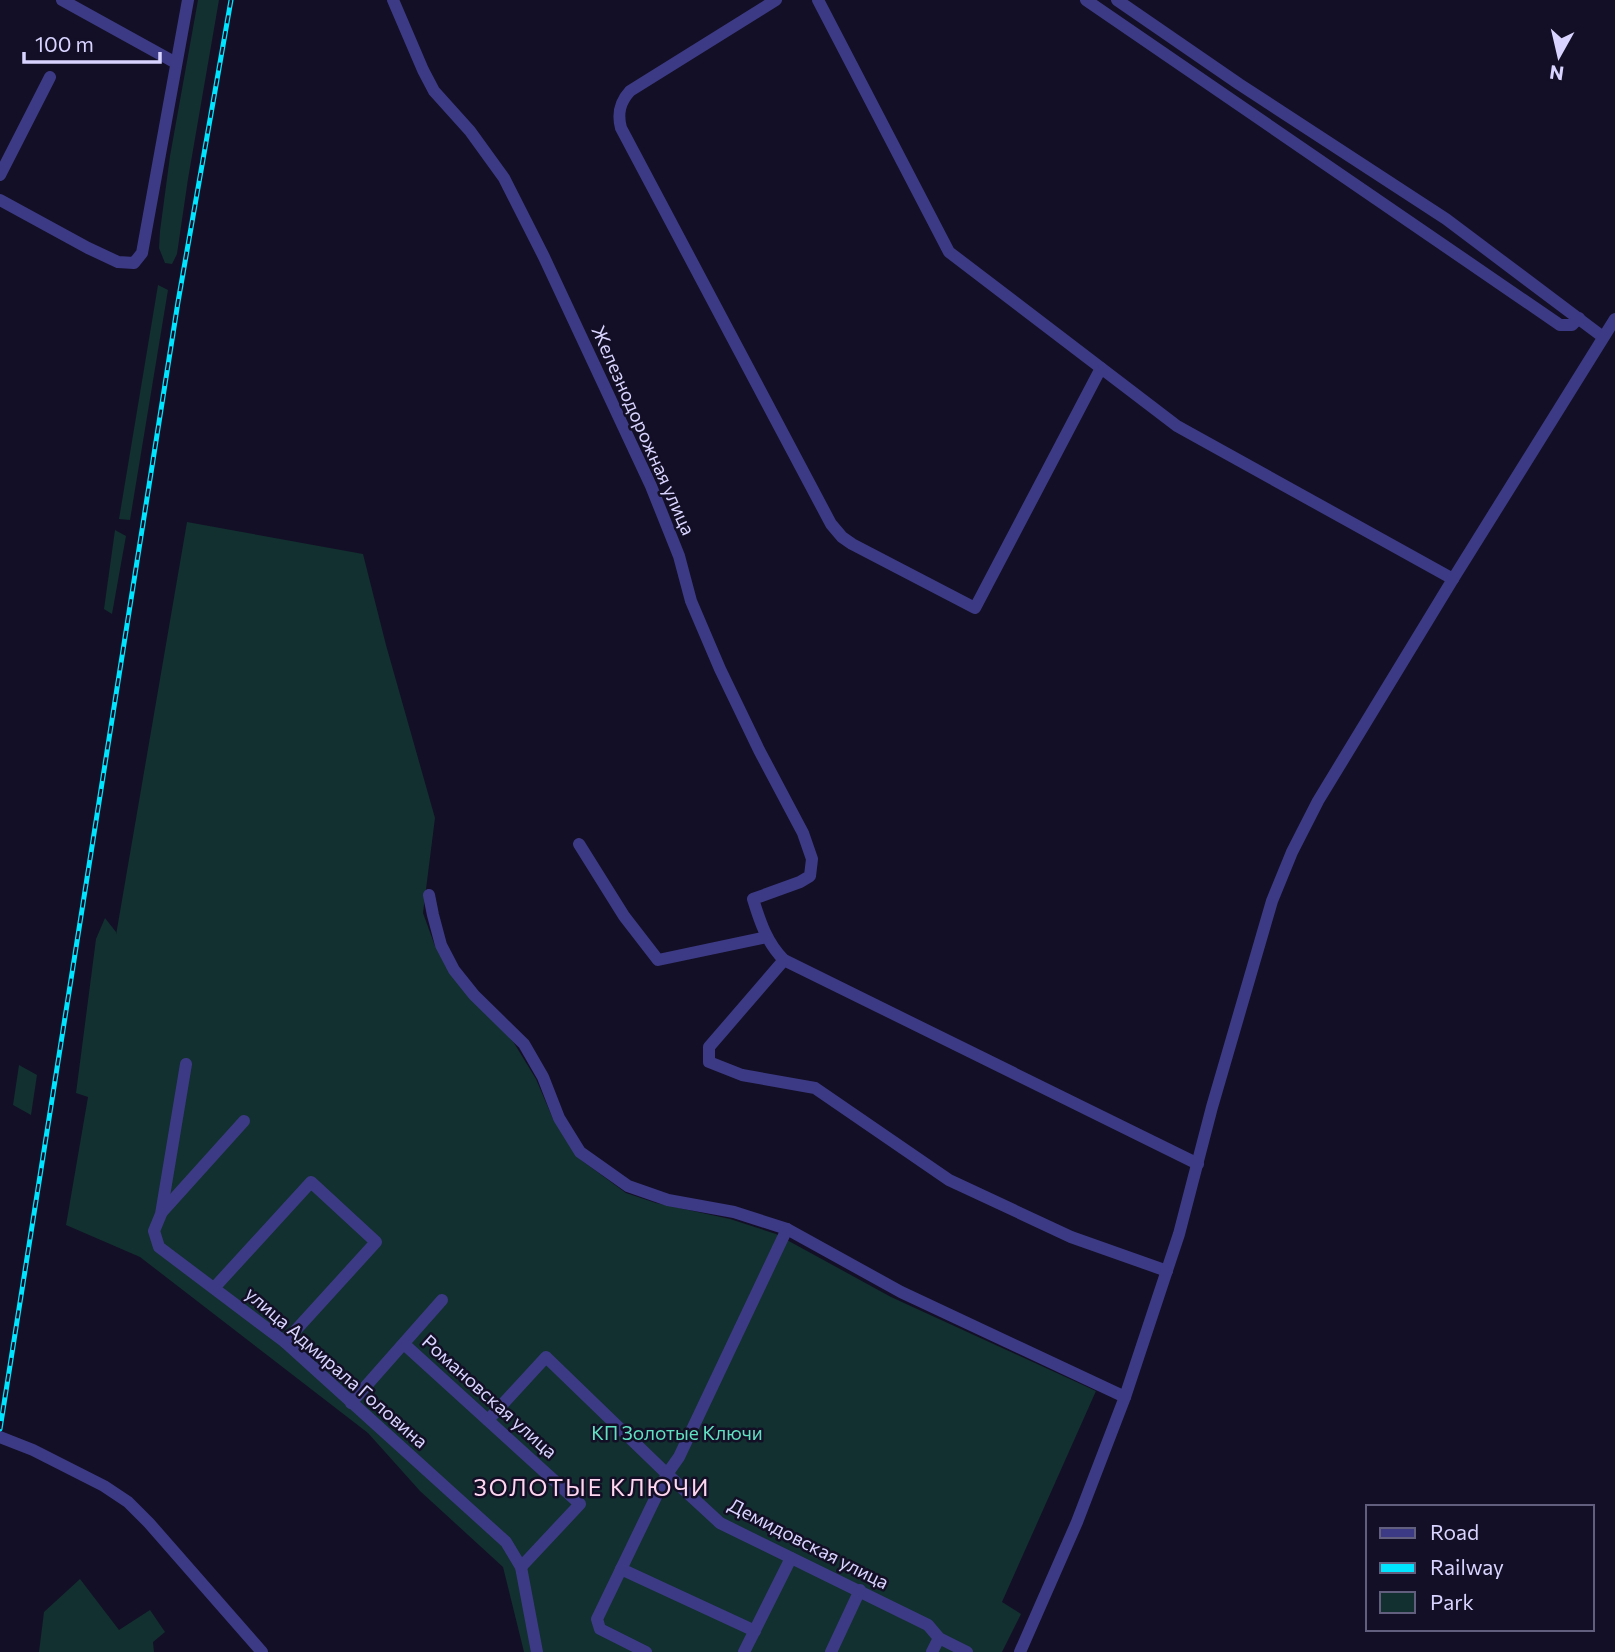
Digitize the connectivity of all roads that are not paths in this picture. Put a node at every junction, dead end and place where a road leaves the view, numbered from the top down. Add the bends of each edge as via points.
1 (62, 0) edge
2 (188, 0) edge
3 (393, 0) edge
4 (776, 0) edge
5 (818, 0) edge
6 (1086, 0) edge
7 (1117, 0) edge
8 (176, 64) junction
9 (50, 77) dead end
10 (0, 175) edge
11 (0, 200) edge
12 (1579, 318) junction
13 (1615, 319) edge
14 (1603, 337) junction
15 (1101, 368) junction
16 (1453, 579) junction
17 (579, 844) dead end
18 (429, 895) dead end
19 (767, 936) junction
20 (785, 960) junction
21 (186, 1065) dead end
22 (244, 1121) dead end
23 (1198, 1164) junction
24 (161, 1214) junction
25 (787, 1229) junction
26 (1167, 1271) junction
27 (214, 1288) junction
28 (442, 1300) dead end
29 (285, 1342) junction
30 (404, 1344) junction
31 (1125, 1397) junction
32 (351, 1403) junction
33 (488, 1420) junction
34 (0, 1437) edge
35 (667, 1474) junction
36 (791, 1558) junction
37 (522, 1567) junction
38 (621, 1569) junction
39 (860, 1590) junction
40 (755, 1631) junction
41 (939, 1638) junction
42 (262, 1652) edge
43 (537, 1652) edge
44 (646, 1652) edge
45 (744, 1652) edge
46 (831, 1652) edge
47 (932, 1652) edge
48 (967, 1652) edge
49 (1020, 1652) edge

1 - 8 street
2 - 8 street
3 - 19 street, Железнодорожная улица via 434,91 504,178 544,257 651,486 720,669 803,832 812,859 810,876 752,899
4 - 15 street via 630,91 619,119 831,524 842,537 975,608
5 - 15 street via 949,252
6 - 12 street via 1560,325 1572,326
7 - 12 street via 1446,219
8 - 11 street via 142,253 134,263 118,262 88,248
9 - 10 street
12 - 14 street
13 - 14 street
14 - 16 street
15 - 16 street via 1177,426
16 - 23 street via 1318,801 1292,852 1272,901
17 - 19 street via 658,960
18 - 25 street via 441,945 454,970 524,1044 580,1152 628,1186
19 - 20 street
20 - 23 street
20 - 26 street via 709,1047 709,1062 742,1076 815,1088 949,1180 1071,1237
21 - 24 street, улица Адмирала Головина
22 - 24 street
23 - 26 street
24 - 27 street, улица Адмирала Головина via 154,1231 159,1247
25 - 31 street via 901,1292
25 - 35 street
26 - 31 street
27 - 29 street, улица Адмирала Головина
27 - 29 street via 311,1182 376,1242
28 - 30 street
29 - 32 street, улица Адмирала Головина
30 - 32 street
30 - 33 street, Романовская улица
31 - 49 street
32 - 37 street, улица Адмирала Головина via 506,1542
33 - 35 street, Демидовская улица via 546,1357
33 - 37 street, Романовская улица via 580,1504
34 - 42 street via 128,1502
35 - 36 street, Демидовская улица via 720,1522
35 - 38 street
36 - 39 street, Демидовская улица
36 - 40 street
37 - 43 street, улица Адмирала Головина
38 - 40 street
38 - 44 street via 597,1624
39 - 41 street, Демидовская улица via 928,1625
39 - 46 street
40 - 45 street
41 - 47 street
41 - 48 street, Демидовская улица

